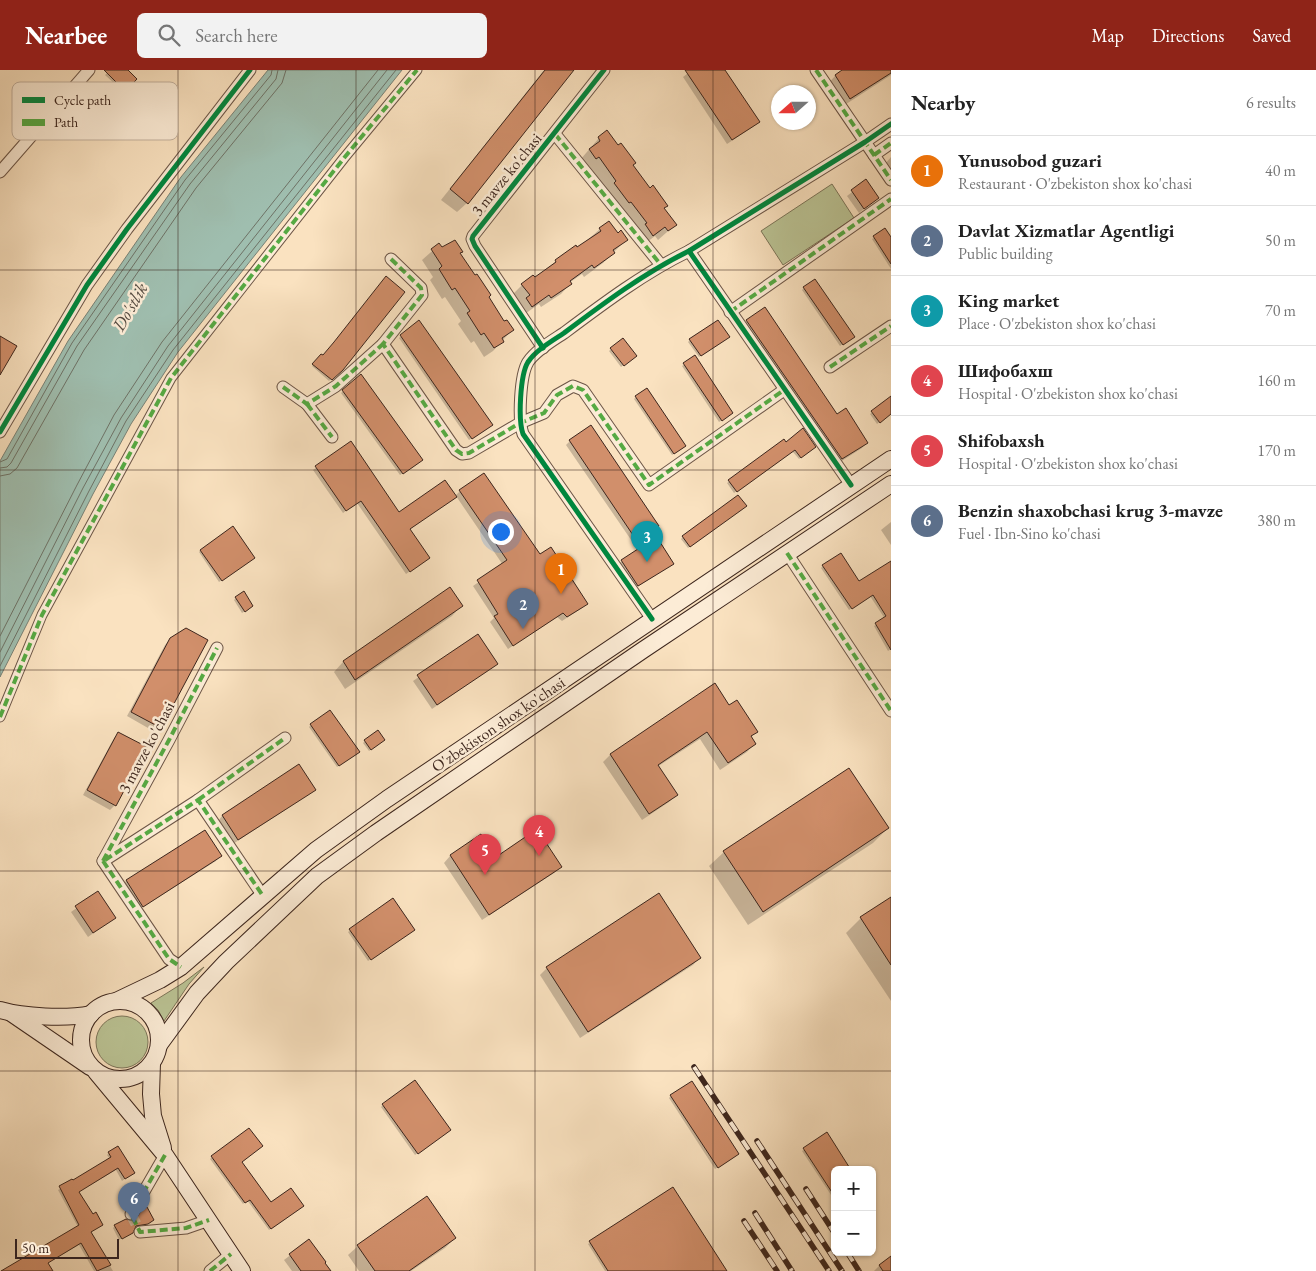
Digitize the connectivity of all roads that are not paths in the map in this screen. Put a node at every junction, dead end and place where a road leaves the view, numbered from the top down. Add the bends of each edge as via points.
1 (90, 70) edge
2 (250, 70) edge
3 (417, 70) edge
4 (604, 70) edge
5 (817, 70) edge
6 (79, 82) edge
7 (891, 124) edge
8 (554, 134) junction
9 (28, 140) edge
10 (865, 142) junction
11 (891, 143) edge
12 (874, 154) junction
13 (0, 172) edge
14 (891, 180) edge
15 (891, 199) edge
16 (689, 251) junction
17 (391, 258) dead end
18 (661, 265) junction
19 (730, 312) junction
20 (891, 326) edge
21 (383, 344) junction
22 (543, 348) junction
23 (830, 367) dead end
24 (283, 387) dead end
25 (784, 390) junction
26 (307, 404) junction
27 (520, 423) junction
28 (0, 432) edge
29 (332, 437) dead end
30 (891, 459) edge
31 (891, 484) edge
32 (851, 485) junction
33 (787, 553) junction
34 (652, 619) junction
35 (217, 648) dead end
36 (890, 708) edge
37 (0, 717) edge
38 (285, 738) dead end
39 (198, 800) junction
40 (103, 861) junction
41 (263, 896) junction
42 (181, 967) junction
43 (116, 1001) junction
44 (6, 1012) edge
45 (91, 1014) junction
46 (159, 1045) junction
47 (152, 1063) junction
48 (94, 1070) junction
49 (165, 1155) junction
50 (131, 1214) dead end
51 (208, 1220) junction
52 (140, 1232) dead end
53 (231, 1254) junction
54 (210, 1271) edge
55 (242, 1271) edge

1 - 6 street
2 - 28 street via 87,285
3 - 37 street via 171,378 42,615
4 - 8 street, 3 mavze ko'chasi
5 - 10 street
7 - 10 street
8 - 18 street, 3 mavze ko'chasi
8 - 22 street, 3 mavze ko'chasi via 472,239
9 - 13 street
10 - 12 street
10 - 16 street
11 - 12 street
12 - 14 street
15 - 19 street
16 - 18 street
16 - 19 street
17 - 21 street via 421,288 422,295
18 - 22 street
19 - 25 street
20 - 23 street
21 - 26 street via 336,386
21 - 27 street via 458,453 469,453
22 - 27 street via 525,367
24 - 26 street
25 - 27 street via 649,485 583,390 573,386 557,396 544,413
25 - 32 street
26 - 29 street
27 - 34 street via 527,440
30 - 32 main road, O'zbekiston shox ko'chasi
31 - 33 main road, O'zbekiston shox ko'chasi
32 - 34 main road, O'zbekiston shox ko'chasi
33 - 36 street
33 - 46 main road, O'zbekiston shox ko'chasi via 317,876 202,987
34 - 41 main road, O'zbekiston shox ko'chasi via 386,800 316,850
35 - 40 street, 3 mavze ko'chasi
38 - 39 street
39 - 40 street
39 - 41 street
40 - 42 street via 169,959
41 - 42 main road, O'zbekiston shox ko'chasi
42 - 43 main road, O'zbekiston shox ko'chasi
43 - 45 main road via 102,1005
43 - 46 main road via 130,1002 153,1018
44 - 45 main road via 60,1017
44 - 48 main road
45 - 48 main road via 83,1026 81,1041 84,1055
46 - 47 main road
47 - 48 main road via 144,1072 120,1080
47 - 49 main road via 153,1116
48 - 49 main road
49 - 50 street
49 - 51 main road
51 - 52 street via 186,1228
51 - 53 main road
53 - 54 street
53 - 55 main road

